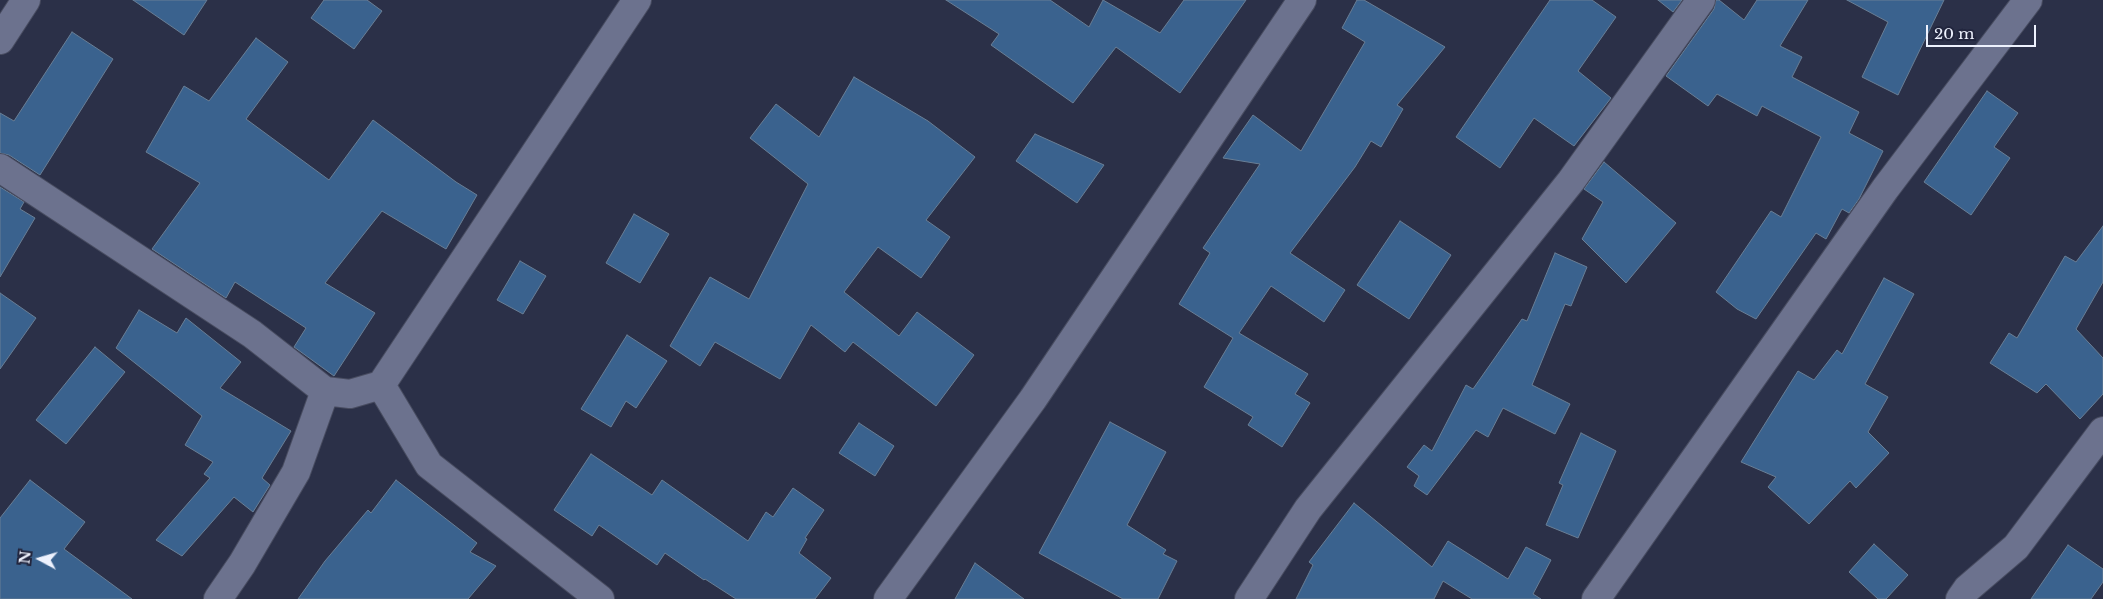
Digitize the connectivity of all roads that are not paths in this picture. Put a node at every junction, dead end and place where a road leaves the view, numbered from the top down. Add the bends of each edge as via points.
1 (26, 0) edge
2 (637, 0) edge
3 (1302, 0) edge
4 (1701, 0) edge
5 (2028, 0) edge
6 (0, 40) edge
7 (0, 168) edge
8 (381, 385) junction
9 (325, 392) junction
10 (2103, 431) edge
11 (218, 599) edge
12 (600, 599) edge
13 (888, 599) edge
14 (1249, 599) edge
15 (1596, 599) edge
16 (1960, 599) edge

1 - 6 street
2 - 8 street
3 - 13 street via 1033,399
4 - 14 street via 1571,181 1308,510
5 - 15 street via 1885,189
7 - 9 street via 252,334
8 - 9 street via 350,394
8 - 12 street via 430,465
9 - 11 street via 296,472
10 - 16 street via 2016,547 1967,589

